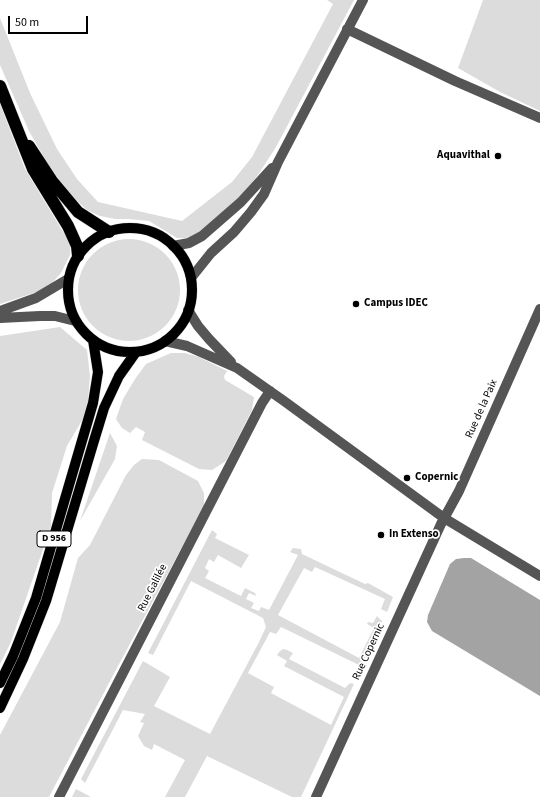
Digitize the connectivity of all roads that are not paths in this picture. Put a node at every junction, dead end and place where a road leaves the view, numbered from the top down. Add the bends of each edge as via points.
1 (362, 0) edge
2 (347, 29) junction
3 (0, 86) edge
4 (540, 118) edge
5 (18, 131) junction
6 (278, 162) junction
7 (109, 232) junction
8 (174, 246) junction
9 (78, 256) junction
10 (191, 278) junction
11 (68, 279) junction
12 (540, 309) edge
13 (188, 310) junction
14 (0, 311) edge
15 (0, 318) edge
16 (75, 321) junction
17 (93, 340) junction
18 (165, 341) junction
19 (136, 352) junction
20 (237, 368) junction
21 (270, 391) junction
22 (444, 518) junction
23 (540, 576) edge
24 (0, 683) edge
25 (0, 708) edge
26 (59, 797) edge
27 (316, 797) edge

1 - 2 street
2 - 4 street
2 - 6 street
3 - 5 highway
5 - 7 highway via 52,181 78,212
5 - 9 highway via 32,168 73,236
6 - 8 street via 241,202 202,236 189,243
6 - 10 street via 264,194 251,212 234,232 211,252
7 - 8 main road via 126,228 143,230 160,236
7 - 9 main road via 97,237
8 - 10 main road
9 - 11 main road
10 - 13 main road via 192,294
11 - 14 street via 36,298
11 - 16 main road via 67,294
12 - 22 street, Rue de la Paix via 459,491
13 - 18 main road via 175,333
13 - 20 street via 198,326
15 - 16 street via 55,316
16 - 17 main road
17 - 19 main road via 113,350
17 - 24 main road, D 956 via 98,372 93,403 36,598
18 - 19 main road
18 - 20 street via 187,346
19 - 25 main road, D 956 via 119,376 104,408 46,601
20 - 21 street
21 - 22 street
21 - 26 street, Rue Galilée
22 - 23 street
22 - 27 street, Rue Copernic

